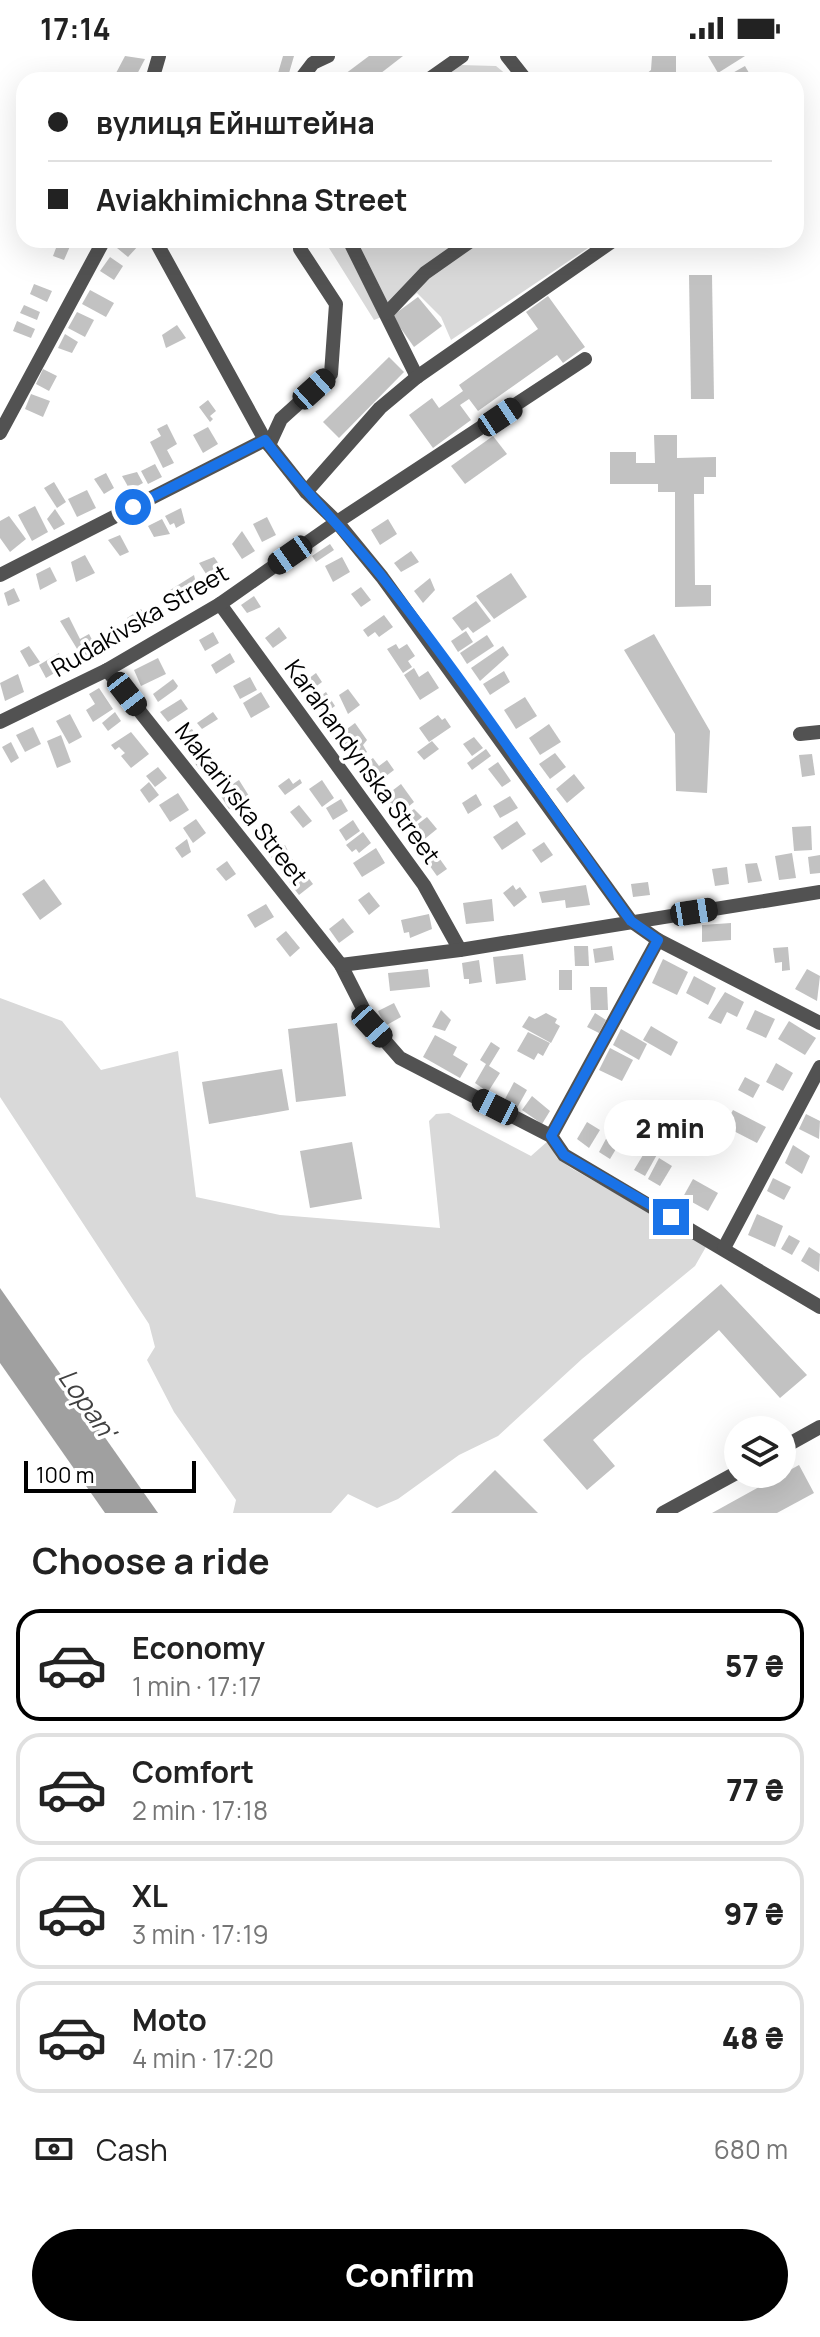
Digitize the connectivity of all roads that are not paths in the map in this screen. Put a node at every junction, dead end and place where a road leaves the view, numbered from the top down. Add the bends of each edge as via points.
1 (328, 56) edge
2 (462, 56) edge
3 (507, 56) edge
4 (306, 72) edge
5 (439, 72) edge
6 (520, 72) edge
7 (100, 248) edge
8 (159, 248) edge
9 (353, 248) edge
10 (461, 248) edge
11 (602, 248) edge
12 (300, 249) dead end
13 (387, 313) junction
14 (585, 359) dead end
15 (417, 377) junction
16 (0, 433) edge
17 (267, 442) junction
18 (306, 492) junction
19 (337, 522) junction
20 (0, 575) edge
21 (220, 604) junction
22 (107, 670) junction
23 (0, 722) edge
24 (820, 732) edge
25 (800, 734) dead end
26 (820, 892) edge
27 (631, 921) junction
28 (658, 940) junction
29 (460, 950) junction
30 (341, 965) junction
31 (820, 1023) edge
32 (820, 1067) edge
33 (546, 1134) junction
34 (724, 1248) junction
35 (820, 1307) edge
36 (820, 1427) edge
37 (796, 1440) edge
38 (724, 1480) edge
39 (663, 1513) edge

1 - 4 street
2 - 5 street
3 - 6 street
7 - 16 street
8 - 17 street
9 - 13 street
10 - 13 street via 425,273
11 - 15 street
12 - 17 street via 336,304 331,374 281,419
13 - 15 street
14 - 19 street, Rudakivska Street
15 - 18 street via 380,408
17 - 18 street
17 - 20 street
18 - 19 street
19 - 21 street, Rudakivska Street
19 - 27 street
21 - 22 street, Rudakivska Street
21 - 29 street, Karahandynska Street via 424,885
22 - 23 street, Rudakivska Street
22 - 30 street, Makarivska Street
24 - 25 street
26 - 27 street
27 - 28 street
27 - 29 street
28 - 31 street
28 - 33 street
29 - 30 street
30 - 33 street, Makarivska Street via 372,1026 400,1058
32 - 34 street
33 - 34 street, Makarivska Street via 564,1155
34 - 35 street, Makarivska Street
36 - 37 street
38 - 39 street

